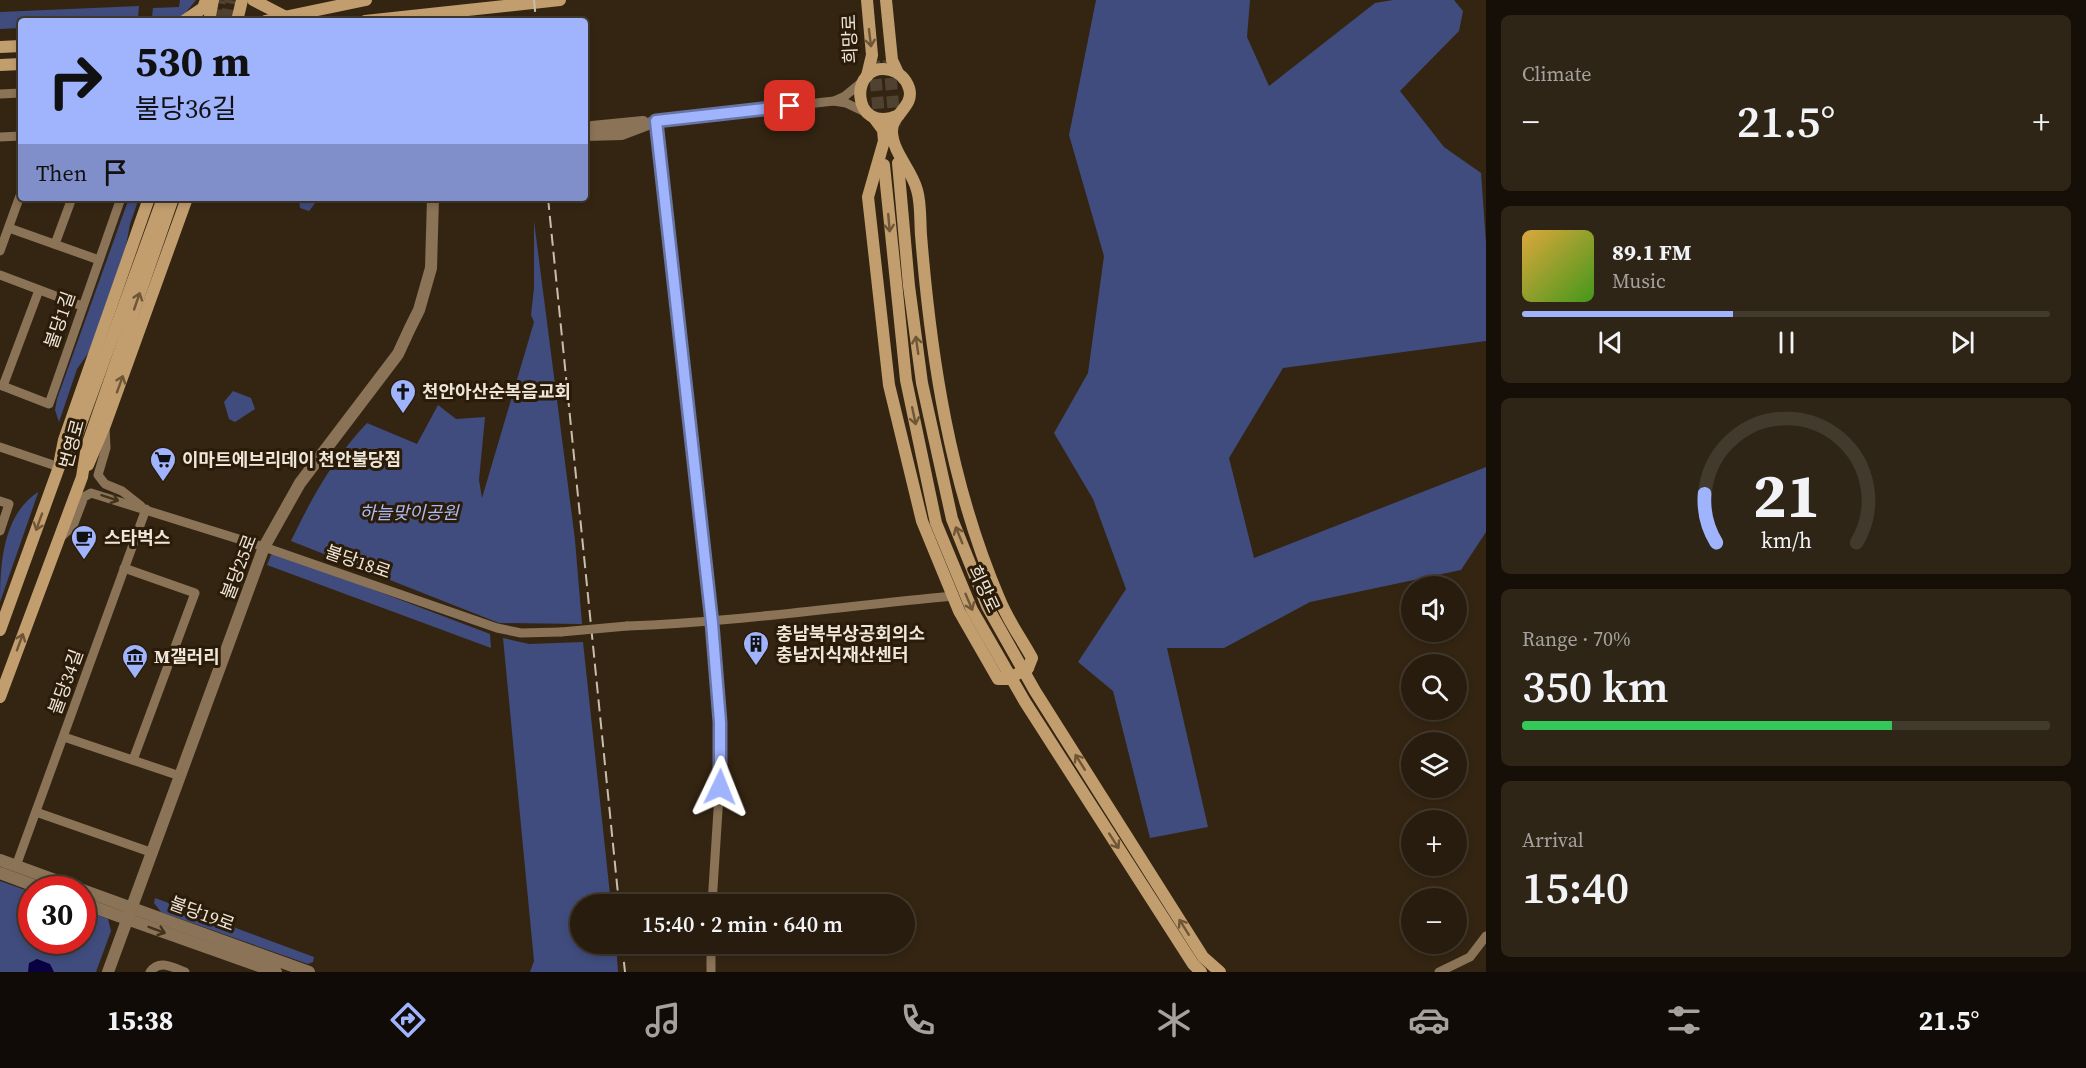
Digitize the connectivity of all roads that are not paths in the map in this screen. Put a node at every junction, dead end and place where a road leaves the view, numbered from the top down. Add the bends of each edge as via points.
1 (206, 0) edge
2 (213, 0) edge
3 (242, 0) edge
4 (253, 0) edge
5 (366, 0) edge
6 (560, 0) edge
7 (866, 2) edge
8 (887, 2) edge
9 (287, 17) junction
10 (188, 18) edge
11 (210, 18) edge
12 (238, 18) edge
13 (282, 18) edge
14 (393, 18) edge
15 (18, 46) edge
16 (0, 47) edge
17 (18, 64) edge
18 (0, 65) edge
19 (898, 73) junction
20 (865, 79) junction
21 (18, 93) edge
22 (0, 94) edge
23 (834, 101) junction
24 (871, 115) junction
25 (899, 115) junction
26 (656, 121) junction
27 (588, 127) edge
28 (622, 134) junction
29 (588, 135) edge
30 (18, 136) edge
31 (0, 138) edge
32 (588, 141) edge
33 (898, 163) dead end
34 (884, 165) dead end
35 (18, 201) edge
36 (71, 201) edge
37 (120, 201) edge
38 (148, 201) edge
39 (162, 201) edge
40 (172, 201) edge
41 (186, 201) edge
42 (433, 201) edge
43 (9, 228) junction
44 (55, 244) junction
45 (0, 251) edge
46 (99, 260) junction
47 (0, 275) edge
48 (39, 290) junction
49 (82, 306) junction
50 (1, 386) edge
51 (105, 425) junction
52 (0, 447) edge
53 (59, 466) junction
54 (82, 477) junction
55 (0, 501) edge
56 (146, 509) junction
57 (0, 531) edge
58 (58, 540) junction
59 (264, 548) junction
60 (124, 568) junction
61 (953, 596) junction
62 (712, 623) junction
63 (0, 630) edge
64 (0, 697) edge
65 (64, 737) junction
66 (133, 760) junction
67 (180, 776) junction
68 (36, 812) junction
69 (153, 853) junction
70 (0, 860) edge
71 (16, 866) junction
72 (0, 873) edge
73 (44, 876) edge
74 (18, 880) edge
75 (713, 894) edge
76 (96, 897) edge
77 (96, 906) edge
78 (130, 914) junction
79 (1486, 936) edge
80 (711, 954) edge
81 (108, 972) edge
82 (150, 972) edge
83 (185, 972) edge
84 (276, 972) edge
85 (309, 972) edge
86 (711, 972) edge
87 (1201, 972) edge
88 (1220, 972) edge
89 (1439, 972) edge

1 - 10 main road via 203,8
2 - 11 main road
3 - 12 main road
4 - 9 main road
5 - 9 main road
6 - 14 main road
7 -> 20 main road, 희망로 via 873,55
8 - 19 main road via 892,60
9 - 13 main road
15 - 16 main road
17 - 18 main road
19 - 20 main road via 882,69
19 - 25 main road via 909,86 910,94
20 - 23 street
20 - 24 main road via 860,98
21 - 22 street
23 - 24 street
23 - 26 street
24 - 25 main road via 891,119
24 - 61 main road via 883,130 884,141 868,197 889,385 922,521
25 - 61 main road, bridge via 892,128 893,140 918,190 935,369 966,512 999,600 1032,658 1028,668 1008,679 998,679
26 - 27 street
26 - 28 street
26 - 62 street
28 - 29 street
28 - 32 street
30 - 31 street
88 -> 33 main road via 1203,957 1035,691 987,606 965,552 952,519 922,383
34 -> 87 main road, 희망로 via 906,380 936,523 972,610 1025,702
35 - 43 street
36 - 44 street
37 - 46 street, 불당1길
38 - 53 main road
39 - 53 main road, 번영로 via 74,443
54 -> 40 main road, 번영로 via 87,446
51 -> 41 main road
42 - 59 street, 불당25로 via 430,268 411,328 386,371 300,483
43 - 44 street
43 - 45 street
44 - 46 street
46 - 49 street, 불당1길
47 - 48 street
48 - 49 street
48 - 50 street
49 - 50 street, 불당1길 via 49,404
51 - 54 main road
51 - 56 street via 106,448 98,475 105,484
52 - 53 street
53 -> 63 main road, 번영로
54 - 58 main road, 번영로
55 - 57 street via 9,504
58 -> 56 street, 불당18로 via 73,526 84,496 91,493
56 - 59 street, 불당18로
56 - 60 street, 불당34길
64 -> 58 main road, 번영로
59 - 62 street, 불당18로, bridge via 521,633
59 - 67 street, 불당25로
60 - 65 street, 불당34길
60 - 66 street via 195,593
61 - 62 street, 불당18로
62 - 75 street via 721,764
65 - 66 street
65 - 68 street, 불당34길
66 - 67 street
67 - 69 street, 불당25로
68 - 69 street
68 - 71 street, 불당34길
69 - 78 street, 불당25로
70 - 71 street, 불당19로
71 - 73 street, 불당19로
72 - 74 street
76 - 78 street, 불당19로
77 - 78 street, 불당19로
78 - 81 street, 불당25로
78 -> 84 street, 불당19로
78 - 85 street, 불당19로
79 - 89 street via 1470,957
80 - 86 street
82 - 83 street via 155,965 162,964

